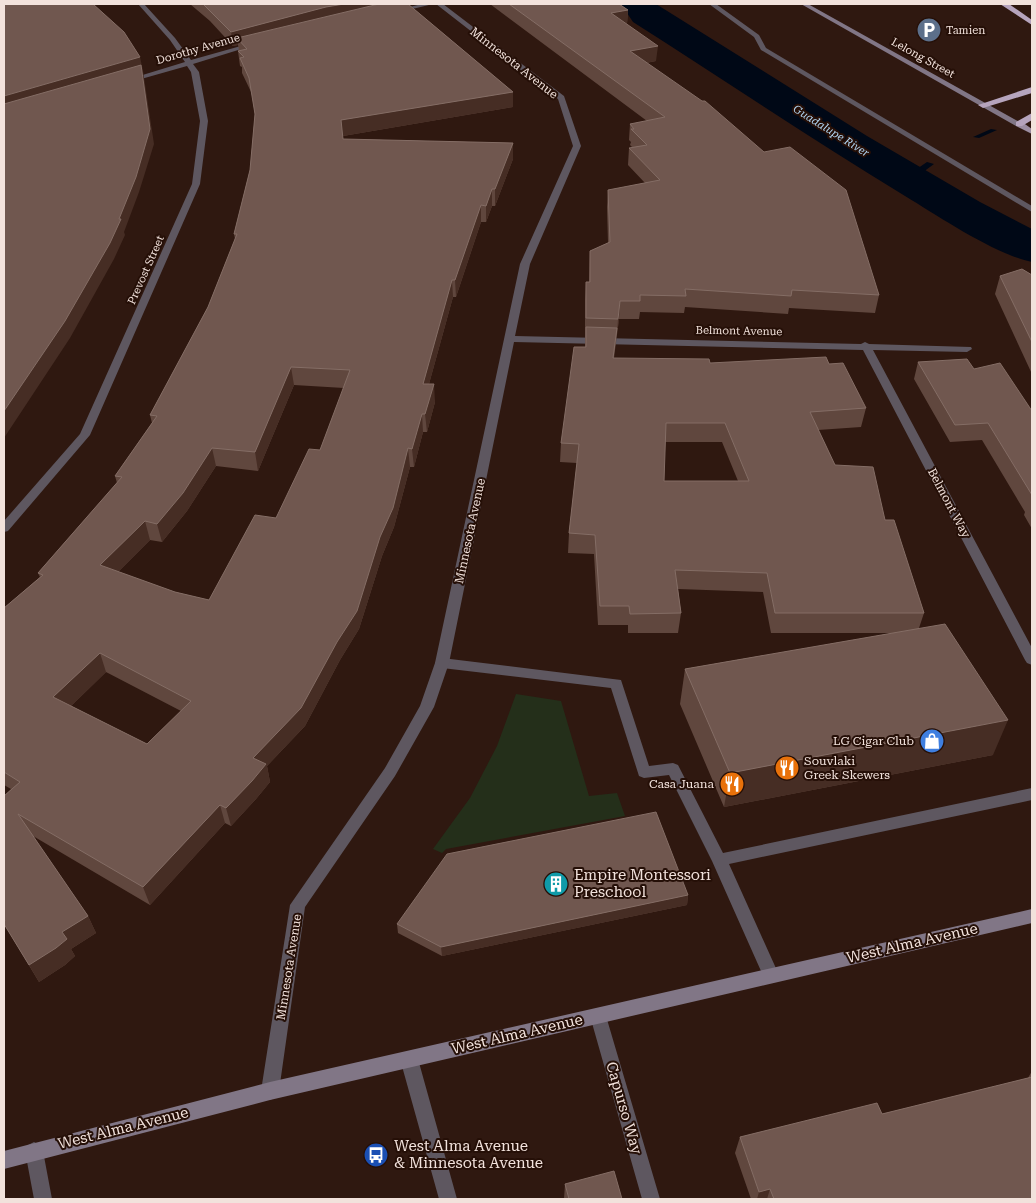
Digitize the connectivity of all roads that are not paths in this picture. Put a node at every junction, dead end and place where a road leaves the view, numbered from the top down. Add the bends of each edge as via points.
1 (141, 4) edge
2 (430, 4) edge
3 (439, 4) edge
4 (712, 4) edge
5 (804, 4) edge
6 (1004, 4) edge
7 (385, 13) edge
8 (1032, 23) edge
9 (265, 42) edge
10 (189, 63) junction
11 (118, 84) edge
12 (1032, 90) edge
13 (983, 105) junction
14 (1032, 116) edge
15 (1019, 124) junction
16 (1032, 132) edge
17 (1032, 209) edge
18 (510, 339) junction
19 (866, 345) junction
20 (967, 349) dead end
21 (4, 528) edge
22 (1032, 660) edge
23 (442, 663) junction
24 (1032, 794) edge
25 (719, 860) junction
26 (1032, 916) edge
27 (771, 975) junction
28 (598, 1016) junction
29 (409, 1059) junction
30 (270, 1091) junction
31 (34, 1151) junction
32 (4, 1160) edge
33 (44, 1199) edge
34 (448, 1199) edge
35 (651, 1199) edge

1 - 10 street, Prevost Street via 173,39
2 - 7 street
3 - 18 street, Minnesota Avenue via 561,98 577,146 524,264
4 - 17 street via 756,36 764,49
5 - 13 main road, Lelong Street
6 - 8 highway
9 - 10 street, Dorothy Avenue
10 - 11 street, Dorothy Avenue
10 - 21 street, Prevost Street via 195,72 204,121 196,184 85,435
12 - 13 highway
13 - 15 main road, Lelong Street
14 - 15 highway
15 - 16 main road, Lelong Street
18 - 19 street, Belmont Avenue
18 - 23 street, Minnesota Avenue
19 - 20 street, Belmont Avenue
19 - 22 street, Belmont Way
23 - 25 street via 616,684 644,772 672,769
23 - 30 street, Minnesota Avenue via 427,706 390,772 298,905
24 - 25 street
25 - 27 street
26 - 27 main road, West Alma Avenue
27 - 28 main road, West Alma Avenue
28 - 29 main road, West Alma Avenue
28 - 35 street, Capurso Way
29 - 30 main road, West Alma Avenue
29 - 34 street
30 - 31 main road, West Alma Avenue
31 - 32 main road, West Alma Avenue
31 - 33 street

